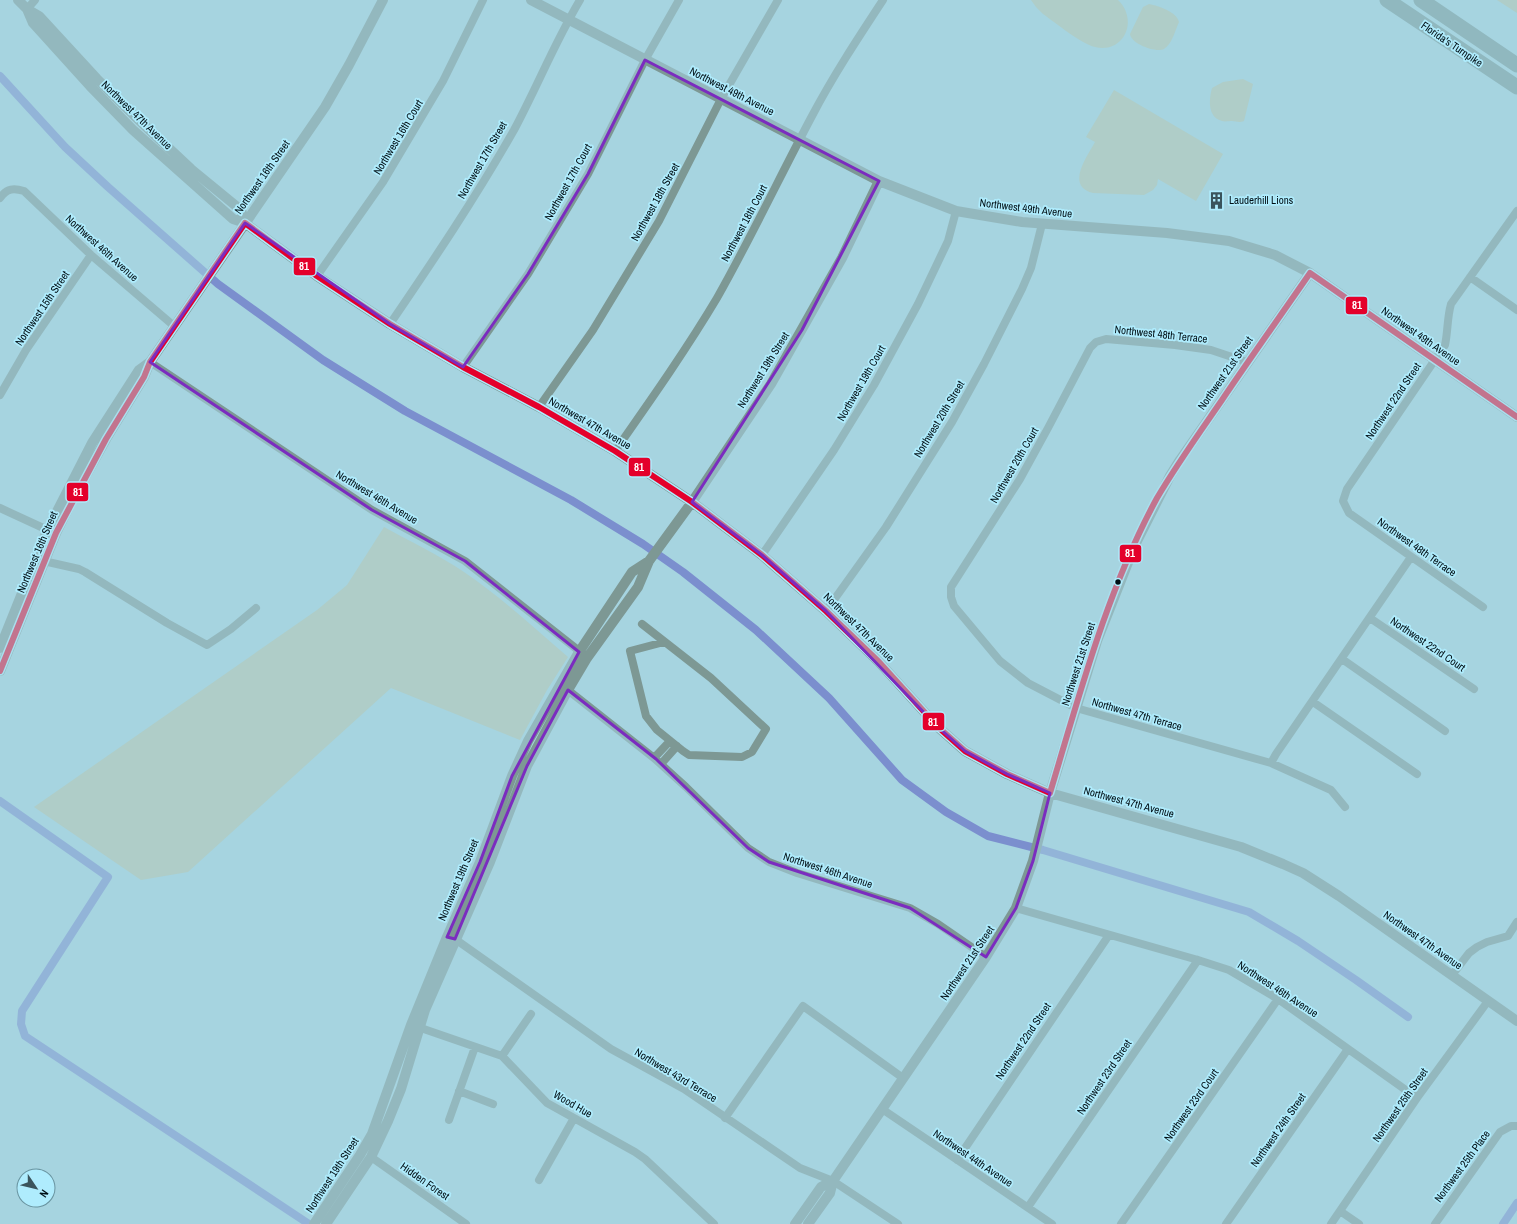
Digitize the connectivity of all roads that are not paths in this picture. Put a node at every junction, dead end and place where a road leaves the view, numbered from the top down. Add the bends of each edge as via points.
1 (18, 0) edge
2 (34, 0) edge
3 (383, 0) edge
4 (483, 0) edge
5 (531, 0) edge
6 (580, 0) edge
7 (679, 0) edge
8 (778, 0) edge
9 (883, 0) edge
10 (1387, 0) edge
11 (1421, 0) edge
12 (27, 9) junction
13 (568, 20) junction
14 (645, 60) junction
15 (1517, 65) edge
16 (1517, 87) edge
17 (721, 99) junction
18 (800, 140) junction
19 (879, 181) junction
20 (0, 198) edge
21 (956, 211) junction
22 (1517, 211) edge
23 (245, 223) junction
24 (1042, 224) junction
25 (91, 255) junction
26 (1310, 273) junction
27 (317, 276) junction
28 (1470, 277) junction
29 (1517, 310) edge
30 (390, 324) junction
31 (174, 326) junction
32 (1096, 342) joint
33 (1434, 360) junction
34 (150, 362) junction
35 (1247, 362) junction
36 (463, 367) junction
37 (0, 395) edge
38 (539, 407) junction
39 (1517, 417) edge
40 (615, 451) junction
41 (1343, 501) joint
42 (692, 502) junction
43 (0, 508) edge
44 (52, 532) junction
45 (762, 555) junction
46 (1411, 557) junction
47 (40, 561) junction
48 (951, 597) joint
49 (1483, 607) dead end
50 (256, 608) dead end
51 (826, 611) junction
52 (1370, 618) junction
53 (642, 624) dead end
54 (664, 642) junction
55 (0, 648) edge
56 (583, 655) junction
57 (1342, 659) junction
58 (0, 671) edge
59 (564, 688) junction
60 (1474, 689) dead end
61 (1313, 702) junction
62 (1076, 708) junction
63 (1445, 731) dead end
64 (674, 744) junction
65 (654, 758) junction
66 (661, 764) junction
67 (1271, 764) junction
68 (1417, 774) dead end
69 (1050, 793) junction
70 (1345, 807) dead end
71 (1016, 908) junction
72 (1517, 922) edge
73 (1109, 935) junction
74 (451, 938) junction
75 (986, 957) junction
76 (1198, 960) junction
77 (1452, 975) junction
78 (1278, 999) junction
79 (1488, 1001) junction
80 (531, 1014) dead end
81 (1517, 1021) edge
82 (415, 1026) junction
83 (475, 1046) junction
84 (1348, 1049) junction
85 (502, 1056) junction
86 (903, 1078) junction
87 (459, 1091) junction
88 (1417, 1098) junction
89 (493, 1104) dead end
90 (882, 1109) junction
91 (574, 1118) junction
92 (725, 1118) junction
93 (449, 1120) dead end
94 (1514, 1126) edge
95 (371, 1157) junction
96 (956, 1160) junction
97 (539, 1180) dead end
98 (833, 1181) junction
99 (1028, 1207) junction
100 (1340, 1211) junction
101 (326, 1218) edge
102 (314, 1224) edge
103 (466, 1224) edge
104 (714, 1224) edge
105 (795, 1224) edge
106 (808, 1224) edge
107 (898, 1224) edge
108 (1052, 1224) edge
109 (1121, 1224) edge
110 (1226, 1224) edge
111 (1331, 1224) edge
112 (1359, 1224) edge
113 (1435, 1224) edge

1 - 12 street, Northwest 47th Avenue
2 - 12 street
3 - 23 street, Northwest 16th Street via 325,107
4 - 27 street, Northwest 16th Court via 444,81 383,182
5 - 13 street, Northwest 49th Avenue
6 - 13 street, Northwest 17th Street
7 - 14 street, Northwest 17th Court
8 - 17 street, Northwest 18th Street
9 - 18 street, Northwest 18th Court via 853,46
10 - 16 highway, Florida's Turnpike
11 - 15 highway, Florida's Turnpike
12 - 23 street, Northwest 47th Avenue via 33,23 63,51 133,130 187,173 233,219
13 - 14 street, Northwest 49th Avenue
13 - 30 street, Northwest 17th Street via 514,129 458,223
14 - 17 street, Northwest 49th Avenue
14 - 36 street, Northwest 17th Court via 588,174 528,274
17 - 18 street, Northwest 49th Avenue
17 - 38 street, Northwest 18th Street via 659,221 593,330
18 - 19 street, Northwest 49th Avenue
18 - 40 street, Northwest 18th Court via 717,298
19 - 21 street, Northwest 49th Avenue
19 - 42 street, Northwest 19th Street via 842,258 771,384
20 - 25 street, Northwest 46th Avenue via 3,193 15,188 24,191
21 - 24 street, Northwest 49th Avenue
21 - 45 street, Northwest 19th Court via 948,241 918,304 874,385 834,450
22 - 28 street, Northwest 22nd Street
23 - 27 street, Northwest 47th Avenue
23 - 31 street, Northwest 16th Street
24 - 26 street, Northwest 49th Avenue via 1229,241 1275,255
24 - 51 street, Northwest 20th Street via 1022,289 952,422 886,527
25 - 31 street, Northwest 46th Avenue
25 - 37 street, Northwest 15th Street via 26,350
26 - 33 street, Northwest 49th Avenue
26 - 35 street, Northwest 21st Street
27 - 30 street, Northwest 47th Avenue
28 - 29 street
28 - 33 street, Northwest 22nd Street via 1451,304 1445,345
30 - 36 street, Northwest 47th Avenue
31 - 34 street, Northwest 16th Street
32 - 35 street, Northwest 48th Terrace via 1106,339 1211,350
32 - 48 street, Northwest 20th Court via 1090,348 1020,479 951,587
33 - 39 street, Northwest 49th Avenue
33 - 41 street, Northwest 22nd Street via 1347,489
34 - 44 street, Northwest 16th Street via 144,377
34 - 56 street, Northwest 46th Avenue via 372,510 465,561
35 - 62 street, Northwest 21st Street via 1170,476 1138,539 1118,585
36 - 38 street, Northwest 47th Avenue
38 - 40 street, Northwest 47th Avenue
40 - 42 street, Northwest 47th Avenue
41 - 46 street, Northwest 48th Terrace via 1349,513
42 - 45 street, Northwest 47th Avenue
42 - 56 street, Northwest 19th Street via 649,561 638,587
43 - 44 street
44 - 47 street, Northwest 16th Street
45 - 51 street, Northwest 47th Avenue
46 - 49 street, Northwest 48th Terrace
46 - 52 street
47 - 50 street via 85,572 206,645 231,629
47 - 55 street, Northwest 16th Street
47 - 58 street, Northwest 16th Street
48 - 62 street, Northwest 47th Terrace via 954,606 1000,661 1028,683
51 - 69 street, Northwest 47th Avenue via 878,662 938,728 965,751 1007,774
52 - 57 street
52 - 60 street, Northwest 22nd Court
53 - 54 street
54 - 64 street via 630,651 646,716 657,730
54 - 64 street via 711,678 766,729 752,752 742,757 689,755
56 - 59 street, Northwest 19th Street
57 - 61 street
57 - 63 street
59 - 65 street, Northwest 46th Avenue
59 - 74 street, Northwest 19th Street via 528,741 523,764 490,862
61 - 67 street
61 - 68 street
62 - 67 street, Northwest 47th Terrace
62 - 69 street, Northwest 21st Street
64 - 65 street
64 - 66 street
65 - 66 street, Northwest 46th Avenue
66 - 75 street, Northwest 46th Avenue via 748,848 769,862 910,908
67 - 70 street, Northwest 47th Terrace via 1331,790
69 - 71 street, Northwest 21st Street via 1033,861
69 - 77 street, Northwest 47th Avenue via 1234,844 1283,864 1339,896
71 - 73 street, Northwest 46th Avenue
71 - 75 street, Northwest 21st Street
72 - 77 street via 1508,936 1477,947
73 - 76 street, Northwest 46th Avenue
73 - 96 street, Northwest 22nd Street
74 - 82 street, Northwest 19th Street
74 - 92 street, Northwest 43rd Terrace via 612,1049 684,1090
75 - 86 street, Northwest 21st Street
76 - 78 street, Northwest 46th Avenue via 1229,970
76 - 99 street, Northwest 23rd Street
77 - 79 street, Northwest 47th Avenue
78 - 84 street, Northwest 46th Avenue
78 - 109 street, Northwest 23rd Court
79 - 81 street, Northwest 47th Avenue
79 - 88 street, Northwest 25th Street
80 - 85 street
82 - 83 street, Wood Hue
82 - 95 street, Northwest 19th Street via 401,1089
82 - 101 street, Northwest 19th Street via 372,1134
83 - 85 street, Wood Hue
83 - 87 street
84 - 88 street, Northwest 46th Avenue
84 - 110 street, Northwest 24th Street
85 - 91 street, Wood Hue via 547,1103
86 - 90 street, Northwest 21st Street
86 - 92 street via 803,1006
87 - 89 street
87 - 93 street
88 - 100 street, Northwest 25th Street
90 - 96 street, Northwest 44th Avenue
90 - 98 street, Northwest 21st Street
91 - 97 street
91 - 104 street, Wood Hue via 645,1158
92 - 98 street, Northwest 43rd Terrace via 800,1168
94 - 113 street, Northwest 25th Place via 1500,1132 1494,1139
95 - 101 street, Northwest 19th Street
95 - 103 street, Hidden Forest
96 - 99 street, Northwest 44th Avenue
98 - 105 street, Northwest 21st Street via 821,1187
98 - 106 street, Northwest 21st Street via 830,1193
98 - 107 street, Northwest 43rd Terrace
99 - 108 street, Northwest 44th Avenue
100 - 111 street, Northwest 25th Street
100 - 112 street
101 - 102 street, Northwest 19th Street

